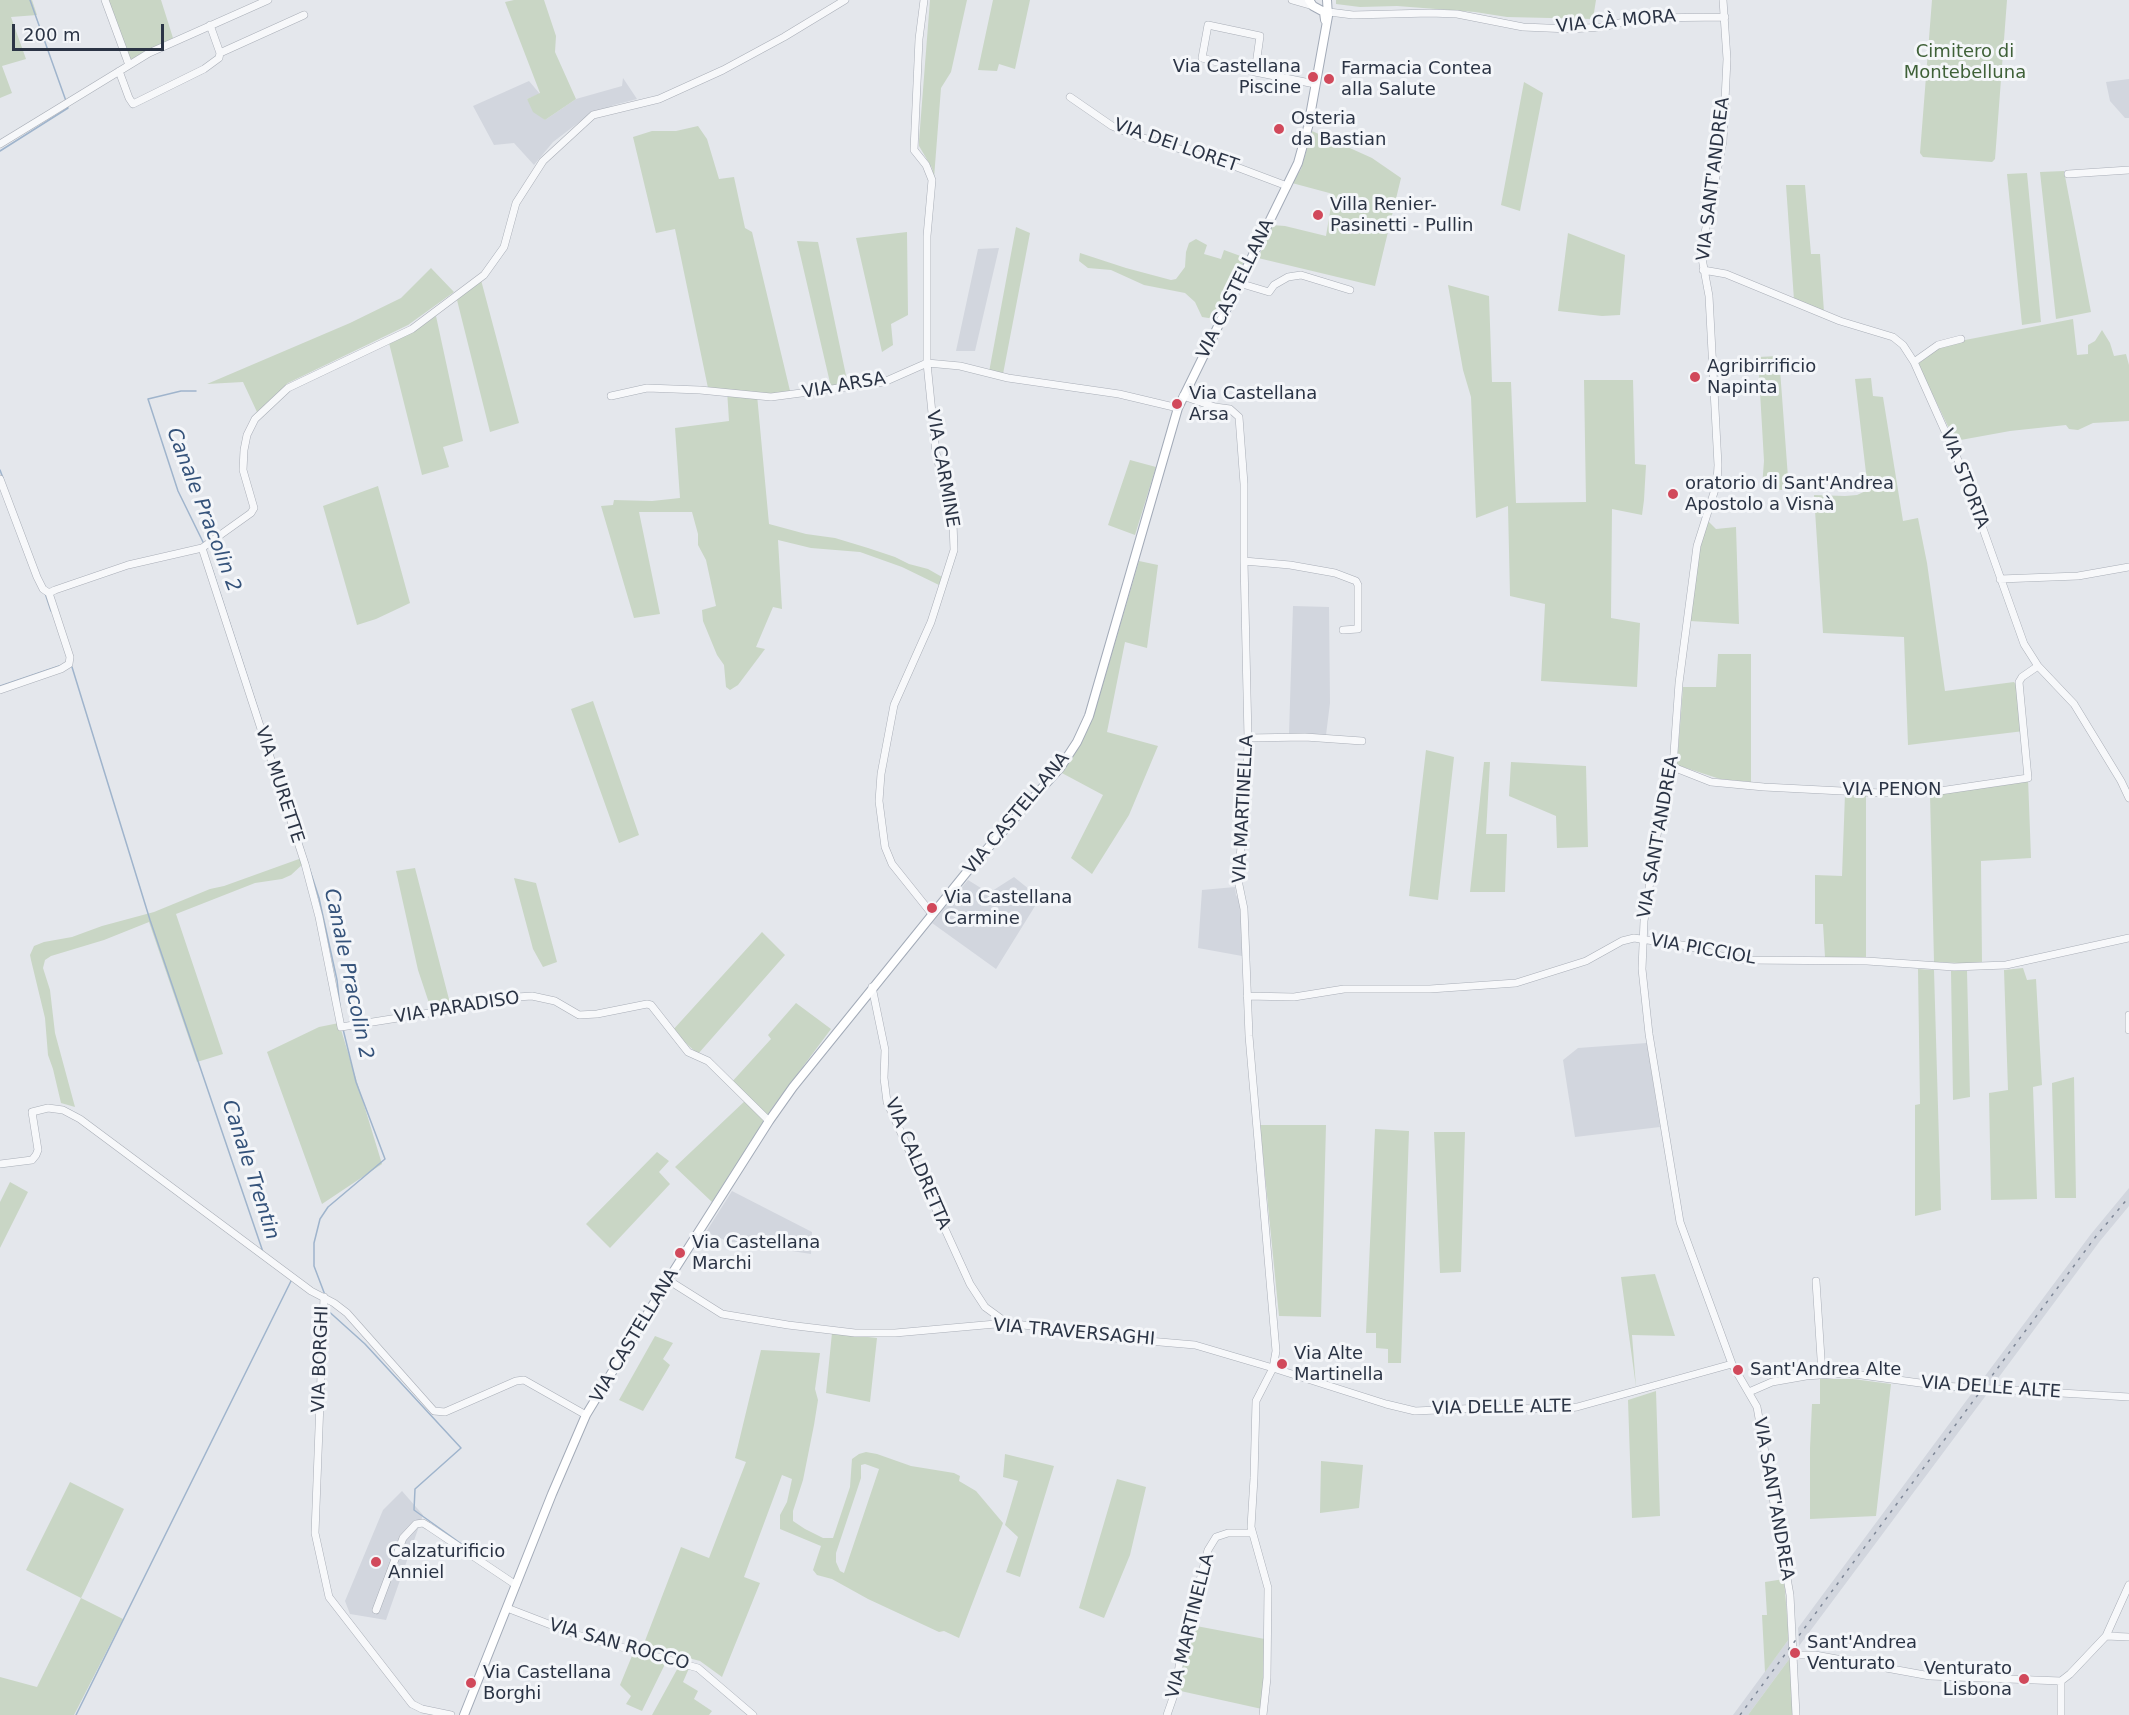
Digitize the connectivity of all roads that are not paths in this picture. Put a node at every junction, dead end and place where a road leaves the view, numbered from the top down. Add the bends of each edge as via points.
1 (105, 0) edge
2 (268, 0) edge
3 (845, 0) edge
4 (924, 0) edge
5 (1292, 0) edge
6 (1327, 0) edge
7 (1723, 0) edge
8 (1313, 4) edge
9 (1329, 12) junction
10 (304, 15) dead end
11 (1725, 17) junction
12 (210, 25) junction
13 (1324, 33) junction
14 (220, 53) junction
15 (129, 65) junction
16 (118, 72) junction
17 (1255, 72) junction
18 (1316, 84) junction
19 (1070, 98) dead end
20 (0, 144) edge
21 (2129, 170) edge
22 (2068, 174) dead end
23 (1287, 186) junction
24 (1703, 270) junction
25 (1239, 283) junction
26 (1350, 290) dead end
27 (1961, 339) dead end
28 (1914, 362) junction
29 (927, 363) junction
30 (611, 396) dead end
31 (1184, 396) junction
32 (1178, 408) junction
33 (0, 479) edge
34 (202, 548) junction
35 (1244, 561) junction
36 (2129, 567) edge
37 (2000, 579) junction
38 (49, 593) junction
39 (1344, 630) dead end
40 (2038, 666) junction
41 (0, 690) edge
42 (1248, 738) junction
43 (1362, 741) dead end
44 (1673, 767) junction
45 (2129, 798) edge
46 (932, 914) junction
47 (2129, 938) edge
48 (1642, 939) junction
49 (872, 987) junction
50 (1247, 996) junction
51 (2129, 1016) edge
52 (341, 1027) joint
53 (2129, 1030) edge
54 (769, 1121) junction
55 (0, 1164) edge
56 (668, 1280) junction
57 (1815, 1281) dead end
58 (324, 1297) junction
59 (1007, 1323) junction
60 (1732, 1364) junction
61 (1273, 1368) junction
62 (1822, 1374) junction
63 (1749, 1392) junction
64 (2129, 1397) edge
65 (586, 1415) junction
66 (1251, 1533) junction
67 (516, 1585) junction
68 (2129, 1585) edge
69 (507, 1608) junction
70 (376, 1610) dead end
71 (2106, 1636) junction
72 (2129, 1637) edge
73 (1792, 1655) junction
74 (2061, 1681) junction
75 (451, 1715) edge
76 (464, 1715) edge
77 (753, 1715) edge
78 (1167, 1715) edge
79 (1263, 1715) edge
80 (1796, 1715) edge
81 (2061, 1715) edge

1 - 15 street
2 - 12 street
3 - 34 street via 712,75 659,99 593,115 543,161 516,202 504,247 484,275 412,329 288,388 255,419 245,442 243,470 254,508
4 - 29 street, VIA CARMINE via 914,150 932,180 927,236
5 - 8 street
6 - 8 main road via 1323,6
6 - 9 main road, VIA CASTELLANA
7 - 11 street, VIA SANT'ANDREA
8 - 13 main road, VIA CASTELLANA via 1324,13
9 - 11 street, VIA CÀ MORA via 1457,14 1523,27 1570,29 1663,16
9 - 13 main road, VIA CASTELLANA
10 - 14 street
11 - 24 street, VIA SANT'ANDREA via 1723,141 1701,253
12 - 14 street
12 - 15 street
13 - 18 main road, VIA CASTELLANA
14 - 16 street via 204,69 133,104
15 - 16 street
16 - 20 street
17 - 17 street via 1260,36 1208,25 1202,58
17 - 18 street
18 - 23 main road, VIA CASTELLANA via 1303,147
19 - 23 street, VIA DEI LORET via 1123,131
21 - 22 street
23 - 25 main road, VIA CASTELLANA
24 - 28 street, VIA STORTA via 1726,274 1840,321 1893,337
24 - 44 street, VIA SANT'ANDREA via 1708,296 1717,483 1697,546 1679,683
25 - 26 street via 1269,292 1288,277 1301,275
25 - 31 main road, VIA CASTELLANA
27 - 28 street via 1938,345
28 - 37 street, VIA STORTA via 1961,467
29 - 30 street, VIA ARSA via 884,382 771,397 647,388
29 - 32 street, VIA ARSA via 1119,394
29 - 46 street, VIA CARMINE via 936,453 953,523 954,550 931,622 894,705 879,801 883,838 892,864
31 - 32 main road, VIA CASTELLANA
31 - 35 street, VIA MARTINELLA via 1230,409 1239,417
32 - 46 main road, VIA CASTELLANA via 1096,694 1081,733 1060,768
33 - 38 street via 37,577
34 - 38 street via 128,565
34 - 52 street, VIA MURETTE via 305,864
35 - 39 street via 1335,573 1356,581 1358,629
35 - 42 street, VIA MARTINELLA
36 - 37 street via 2078,576
37 - 40 street, VIA STORTA via 2024,644
38 - 41 street via 69,664
40 - 44 street, VIA PENON via 2019,682 2028,778 1933,792 1881,793 1711,782
40 - 45 street, VIA STORTA via 2074,704
42 - 43 street
42 - 50 street, VIA MARTINELLA via 1238,880 1244,909
44 - 48 street, VIA SANT'ANDREA via 1658,828
46 - 49 main road, VIA CASTELLANA
47 - 48 street, VIA PICCIOL via 2006,965 1954,967 1867,961 1745,960
48 - 50 street, VIA PICCIOL via 1622,941 1586,961 1516,983 1344,989 1294,997
48 - 60 street, VIA SANT'ANDREA via 1649,1034 1680,1222
49 - 54 main road, VIA CASTELLANA
49 - 59 street, VIA CALDRETTA via 885,1050 887,1102 970,1284 986,1307
50 - 61 street, VIA MARTINELLA via 1276,1351
51 - 53 street
52 - 54 street, VIA PARADISO via 517,997 555,1001 586,1016 647,1004 688,1052 708,1061
54 - 56 main road, VIA CASTELLANA
55 - 58 street, VIA BORGHI via 32,1160 36,1155 32,1112 63,1110
56 - 59 street, VIA TRAVERSAGHI via 722,1314 788,1325 895,1334
56 - 65 main road, VIA CASTELLANA
57 - 62 street
58 - 65 street via 347,1313 434,1411 445,1412 516,1380 524,1380
58 - 75 street, VIA BORGHI via 315,1533 329,1596 412,1704
59 - 61 street, VIA TRAVERSAGHI via 1195,1345
60 - 61 street, VIA DELLE ALTE via 1577,1407 1415,1411
60 - 63 street, VIA SANT'ANDREA
61 - 66 street via 1256,1401
62 - 63 street, VIA DELLE ALTE via 1773,1382
62 - 64 street, VIA DELLE ALTE via 1847,1373 1942,1386
63 - 73 street, VIA SANT'ANDREA via 1757,1407 1790,1594
65 - 67 main road, VIA CASTELLANA
66 - 78 street, VIA MARTINELLA via 1216,1537 1208,1550
66 - 79 street via 1268,1588
67 - 69 main road, VIA CASTELLANA
67 - 70 street via 428,1526 416,1524 403,1538
68 - 71 street
69 - 76 main road, VIA CASTELLANA
69 - 77 street, VIA SAN ROCCO via 577,1635 698,1668
71 - 72 street
71 - 74 street
73 - 74 street via 1815,1655 1930,1676
73 - 80 street, VIA SANT'ANDREA
74 - 81 street

